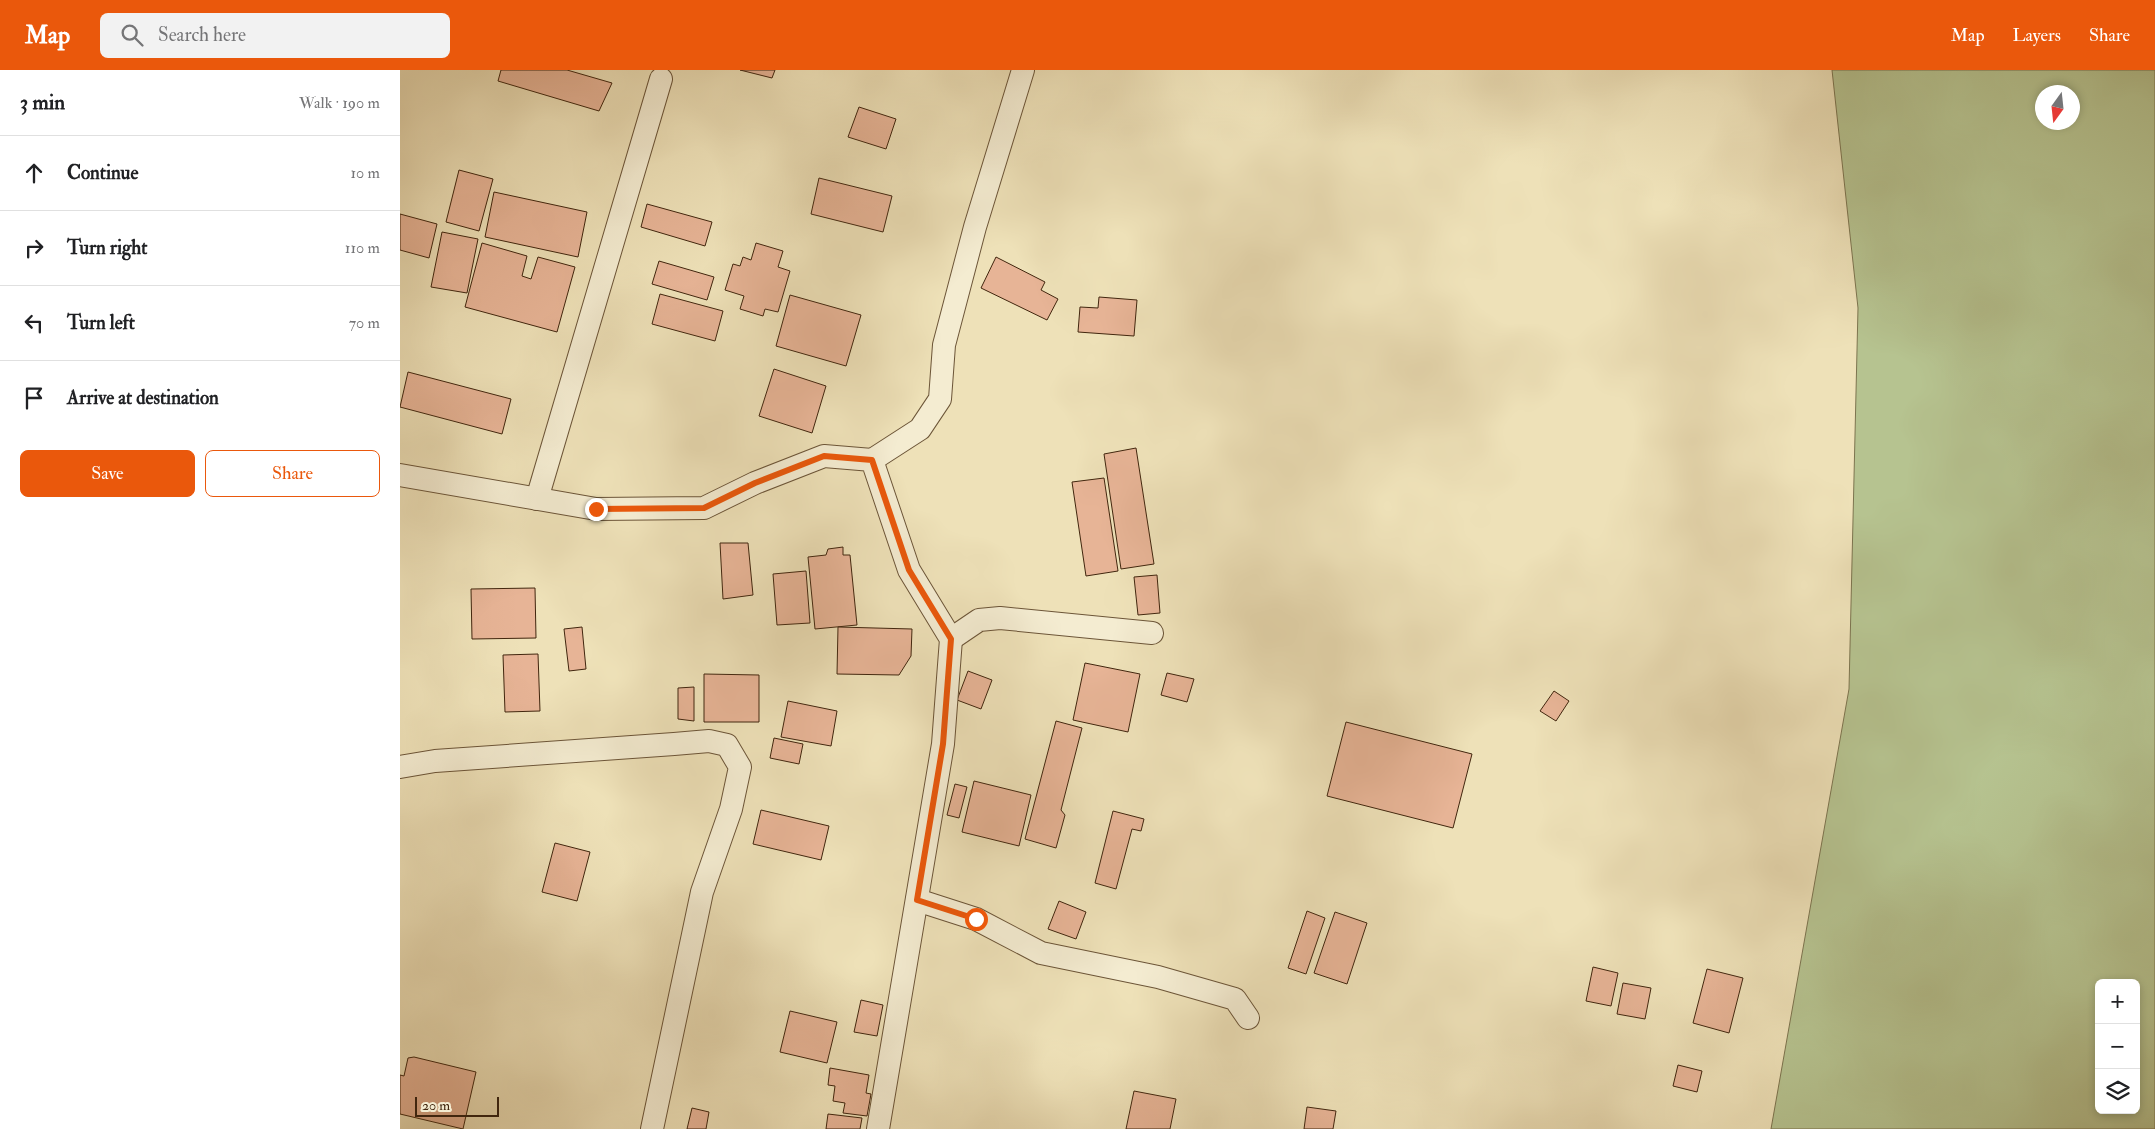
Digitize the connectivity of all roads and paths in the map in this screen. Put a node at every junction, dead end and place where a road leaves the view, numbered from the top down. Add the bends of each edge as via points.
1 (1023, 70) edge
2 (661, 79) dead end
3 (872, 460) junction
4 (400, 476) edge
5 (536, 499) junction
6 (1152, 633) dead end
7 (951, 639) junction
8 (400, 767) edge
9 (917, 900) junction
10 (1248, 1018) dead end
11 (652, 1129) edge
12 (878, 1129) edge

1 - 3 street via 975,228 944,345 940,400 920,429
2 - 5 street
3 - 5 street via 824,456 755,483 704,508 596,509
3 - 7 street via 909,570
4 - 5 street
6 - 7 street via 1000,618 979,620
7 - 9 street via 943,744
8 - 11 street via 435,760 709,741 727,745 740,766 731,809 702,892
9 - 10 street via 976,919 1041,952 1158,977 1235,999
9 - 12 street

